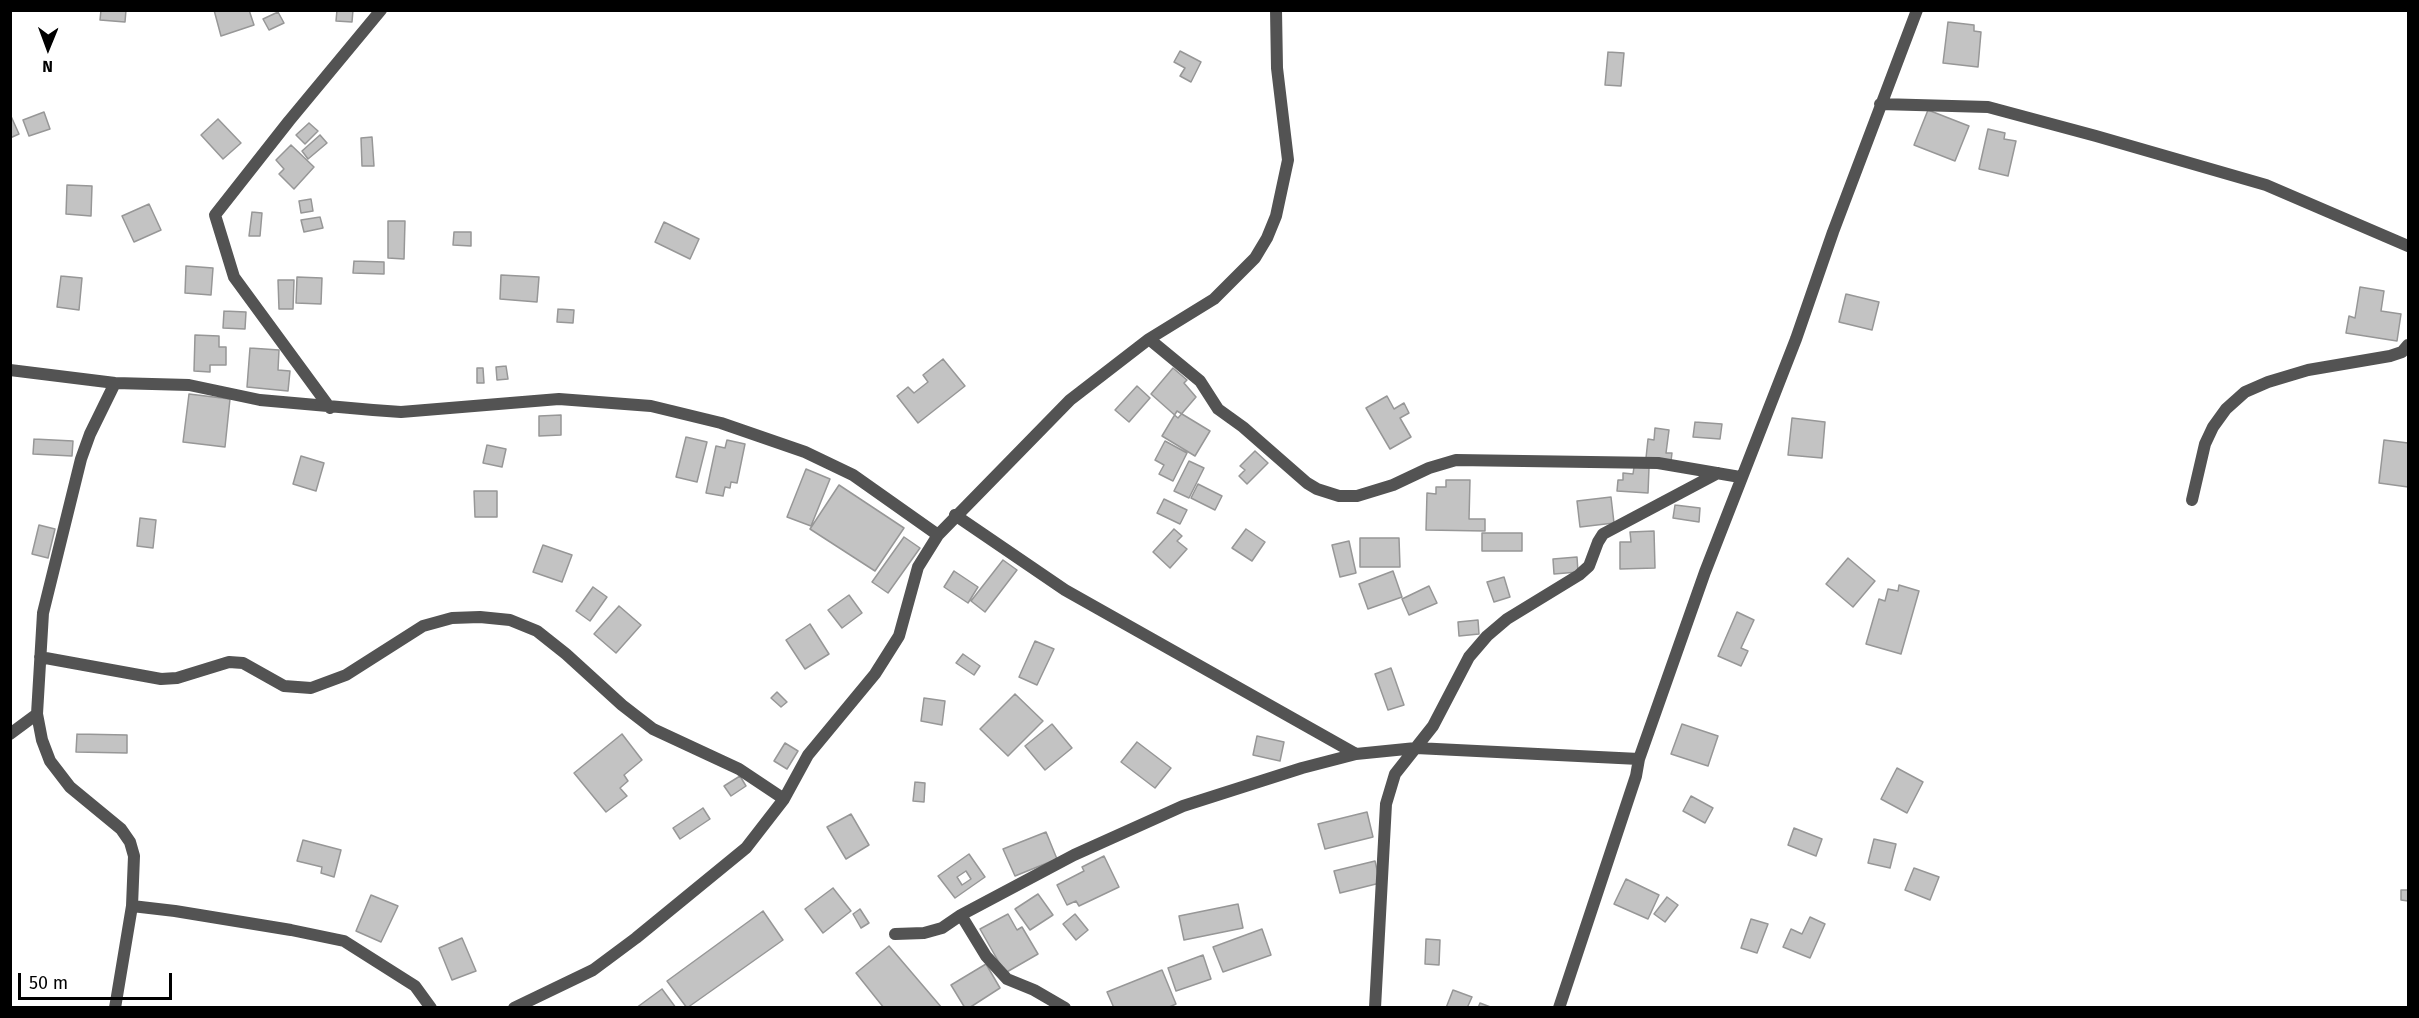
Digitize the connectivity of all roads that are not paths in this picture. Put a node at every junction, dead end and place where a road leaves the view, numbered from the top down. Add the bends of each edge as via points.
1 (381, 10) edge
2 (1276, 10) edge
3 (1917, 10) edge
4 (1880, 104) junction
5 (2409, 246) edge
6 (1149, 339) junction
7 (2409, 345) edge
8 (10, 370) edge
9 (115, 383) junction
10 (330, 408) junction
11 (1718, 473) junction
12 (1740, 477) junction
13 (2192, 500) dead end
14 (955, 515) junction
15 (938, 535) junction
16 (40, 657) junction
17 (37, 714) junction
18 (10, 734) edge
19 (1416, 748) junction
20 (1356, 754) junction
21 (1639, 759) junction
22 (784, 799) junction
23 (132, 906) junction
24 (962, 915) junction
25 (895, 934) dead end
26 (115, 1008) edge
27 (431, 1008) edge
28 (514, 1008) edge
29 (1065, 1008) edge
30 (1375, 1008) edge
31 (1559, 1008) edge

1 - 10 street via 215,215 234,277
2 - 6 street via 1277,68 1288,160 1267,238 1255,258 1214,299
3 - 4 street
4 - 5 street via 1988,107 2266,185
4 - 12 street via 1796,339
6 - 11 street via 1200,381 1218,409 1307,483 1328,493 1357,496 1456,460 1658,463
6 - 14 street via 1070,400
7 - 13 street via 2390,356 2308,370 2245,392 2213,427
8 - 9 street
9 - 10 street via 189,385
9 - 16 street via 81,459 43,613
10 - 15 street via 401,412 559,399 674,411 763,437 844,470
11 - 12 street
11 - 19 street via 1603,534 1589,566 1579,575 1507,619 1487,636 1469,657 1433,726
12 - 21 street
14 - 15 street
14 - 20 street via 1065,590
15 - 22 street via 918,567 899,636 875,674 808,755
16 - 17 street
16 - 22 street via 161,679 236,662 284,686 312,688 346,675 430,623 452,618 510,620 537,631 653,729 739,769
17 - 18 street
17 - 23 street via 50,761 70,787 121,829 130,842 134,856
19 - 20 street
19 - 21 street
19 - 30 street via 1395,774 1386,804
20 - 24 street via 1183,806 1074,855
21 - 31 street
22 - 28 street via 747,848 636,938 593,970
23 - 26 street
23 - 27 street via 344,941 415,986
24 - 25 street via 935,931
24 - 29 street via 986,956 1007,979

